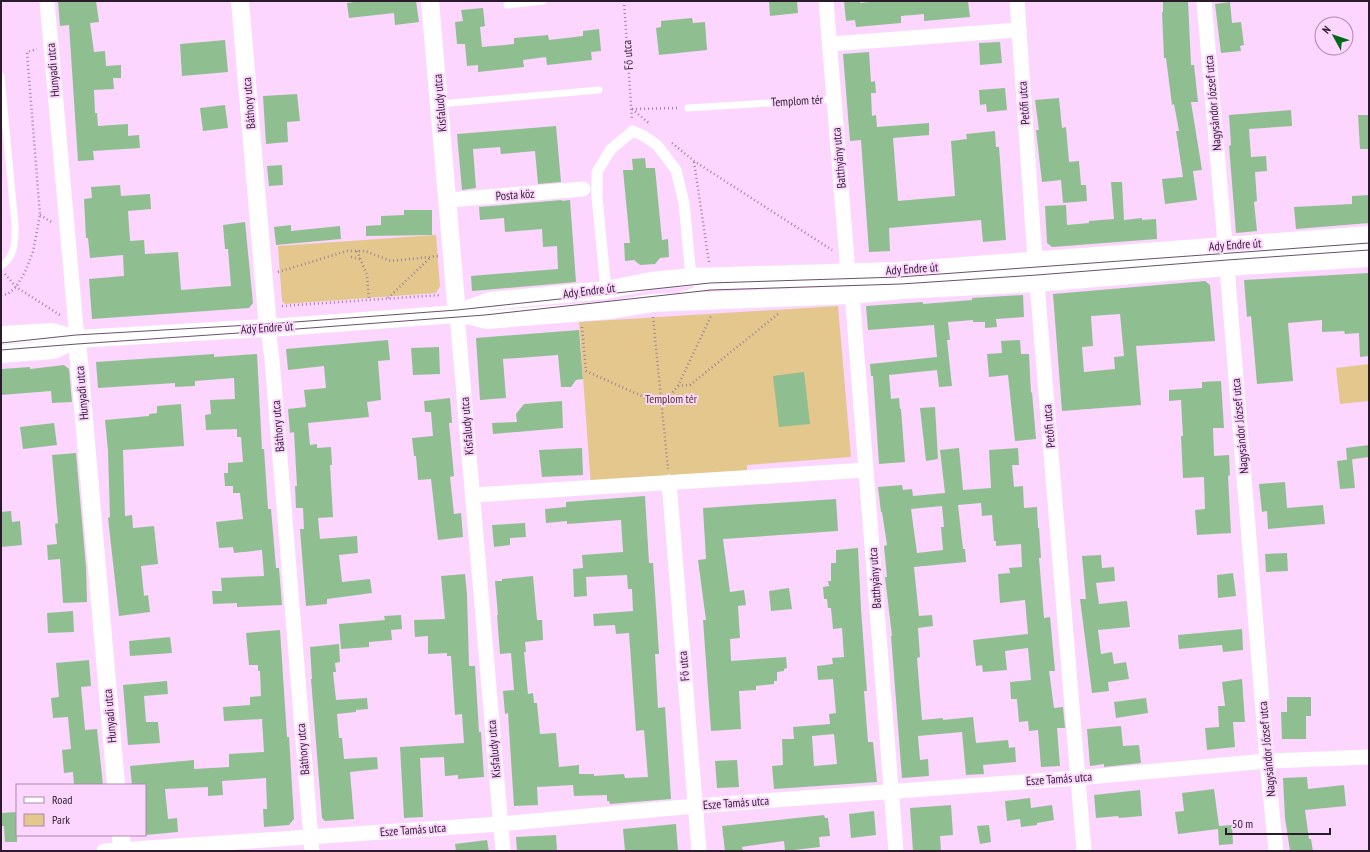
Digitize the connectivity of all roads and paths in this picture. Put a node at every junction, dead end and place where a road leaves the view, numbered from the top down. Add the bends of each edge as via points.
1 (47, 1) edge
2 (240, 1) edge
3 (430, 1) edge
4 (543, 1) edge
5 (624, 1) edge
6 (826, 1) edge
7 (1017, 1) edge
8 (1204, 1) edge
9 (507, 5) dead end
10 (1019, 30) junction
11 (830, 44) junction
12 (41, 47) dead end
13 (1, 76) edge
14 (599, 90) dead end
15 (834, 99) junction
16 (440, 104) junction
17 (688, 108) joint
18 (583, 189) dead end
19 (448, 200) junction
20 (1369, 235) edge
21 (1369, 247) edge
22 (357, 251) junction
23 (452, 254) junction
24 (431, 256) junction
25 (1226, 256) junction
26 (351, 257) dead end
27 (1369, 258) edge
28 (360, 259) junction
29 (1, 266) edge
30 (710, 269) dead end
31 (1, 270) edge
32 (848, 271) junction
33 (1036, 272) junction
34 (264, 276) junction
35 (691, 277) junction
36 (651, 281) junction
37 (16, 288) junction
38 (606, 290) junction
39 (902, 290) junction
40 (711, 293) junction
41 (456, 294) junction
42 (1, 295) edge
43 (388, 298) junction
44 (369, 300) junction
45 (853, 305) dead end
46 (278, 308) dead end
47 (652, 310) junction
48 (457, 314) junction
49 (778, 314) dead end
50 (582, 322) dead end
51 (62, 323) dead end
52 (268, 328) junction
53 (1, 335) edge
54 (77, 339) junction
55 (1, 354) edge
56 (678, 386) junction
57 (662, 405) junction
58 (866, 470) junction
59 (669, 482) junction
60 (473, 494) junction
61 (1369, 757) edge
62 (1267, 761) junction
63 (1077, 778) junction
64 (116, 784) edge
65 (891, 792) junction
66 (695, 806) junction
67 (500, 824) junction
68 (311, 844) edge
69 (122, 845) edge
70 (104, 851) edge
71 (503, 851) edge
72 (699, 851) edge
73 (896, 851) edge
74 (1084, 851) edge
75 (1276, 851) edge

1 - 54 street, Hunyadi utca
2 - 34 street, Báthory utca
3 - 16 street, Kisfaludy utca
4 - 9 lane
5 - 17 path, Fő utca via 632,109
6 - 11 street, Batthyány utca
7 - 10 street, Petőfi utca
8 - 25 street, Nagysándor József utca
10 - 11 street
10 - 33 street, Petőfi utca
11 - 15 street, Batthyány utca
12 - 37 path via 27,52 40,215 33,252
13 - 29 lane via 15,244 11,256
14 - 16 lane
15 - 17 lane, Templom tér
15 - 32 street, Batthyány utca
16 - 19 street, Kisfaludy utca
18 - 19 street, Posta köz
19 - 23 street, Kisfaludy utca
20 - 25 street, Ady Endre út
21 - 25 lane
22 - 24 path via 365,251 391,261
22 - 28 path
22 - 34 path via 347,251
23 - 24 path
23 - 41 street, Kisfaludy utca
24 - 43 path
25 - 27 street, Ady Endre út
25 - 33 street, Ady Endre út
25 - 62 street, Nagysándor József utca
26 - 28 path
28 - 44 path via 367,275
30 - 32 path via 694,161
31 - 37 path
32 - 33 street, Ady Endre út
32 - 35 street, Ady Endre út
32 - 39 lane
32 - 40 lane
33 - 39 street, Ady Endre út
33 - 63 street, Petőfi utca
34 - 52 street, Báthory utca
35 - 36 street, Ady Endre út
35 - 38 street via 684,203 676,170 657,145 633,131 610,149 597,172
36 - 38 street, Ady Endre út
36 - 40 lane
37 - 42 path via 8,294
37 - 51 path via 60,315
38 - 48 street, Ady Endre út via 490,301
39 - 40 street, Ady Endre út via 851,295
40 - 47 street, Ady Endre út
40 - 56 path via 712,314
41 - 43 path
41 - 48 street, Kisfaludy utca
43 - 44 path
44 - 46 path
45 - 58 street, Batthyány utca
47 - 48 street, Ady Endre út via 610,310 487,320
47 - 57 path
48 - 52 street, Ady Endre út
48 - 60 street, Kisfaludy utca
49 - 56 path via 690,385
50 - 57 path via 586,371
52 - 54 street, Ady Endre út
52 - 68 street, Báthory utca
53 - 54 street, Ady Endre út via 52,332
54 - 55 street, Ady Endre út via 54,350
54 - 64 street, Hunyadi utca
56 - 57 path
57 - 59 path
58 - 59 street
58 - 65 street, Batthyány utca
59 - 60 street
59 - 66 street, Fő utca
60 - 67 street, Kisfaludy utca
61 - 62 street, Esze Tamás utca
62 - 63 street, Esze Tamás utca
62 - 75 street, Nagysándor József utca
63 - 65 street, Esze Tamás utca
63 - 74 street, Petőfi utca
65 - 66 street, Esze Tamás utca
65 - 73 street, Batthyány utca
66 - 67 street, Esze Tamás utca
66 - 72 street, Fő utca
67 - 68 street, Esze Tamás utca
67 - 71 street, Kisfaludy utca
68 - 69 street, Esze Tamás utca
69 - 70 street, Esze Tamás utca

